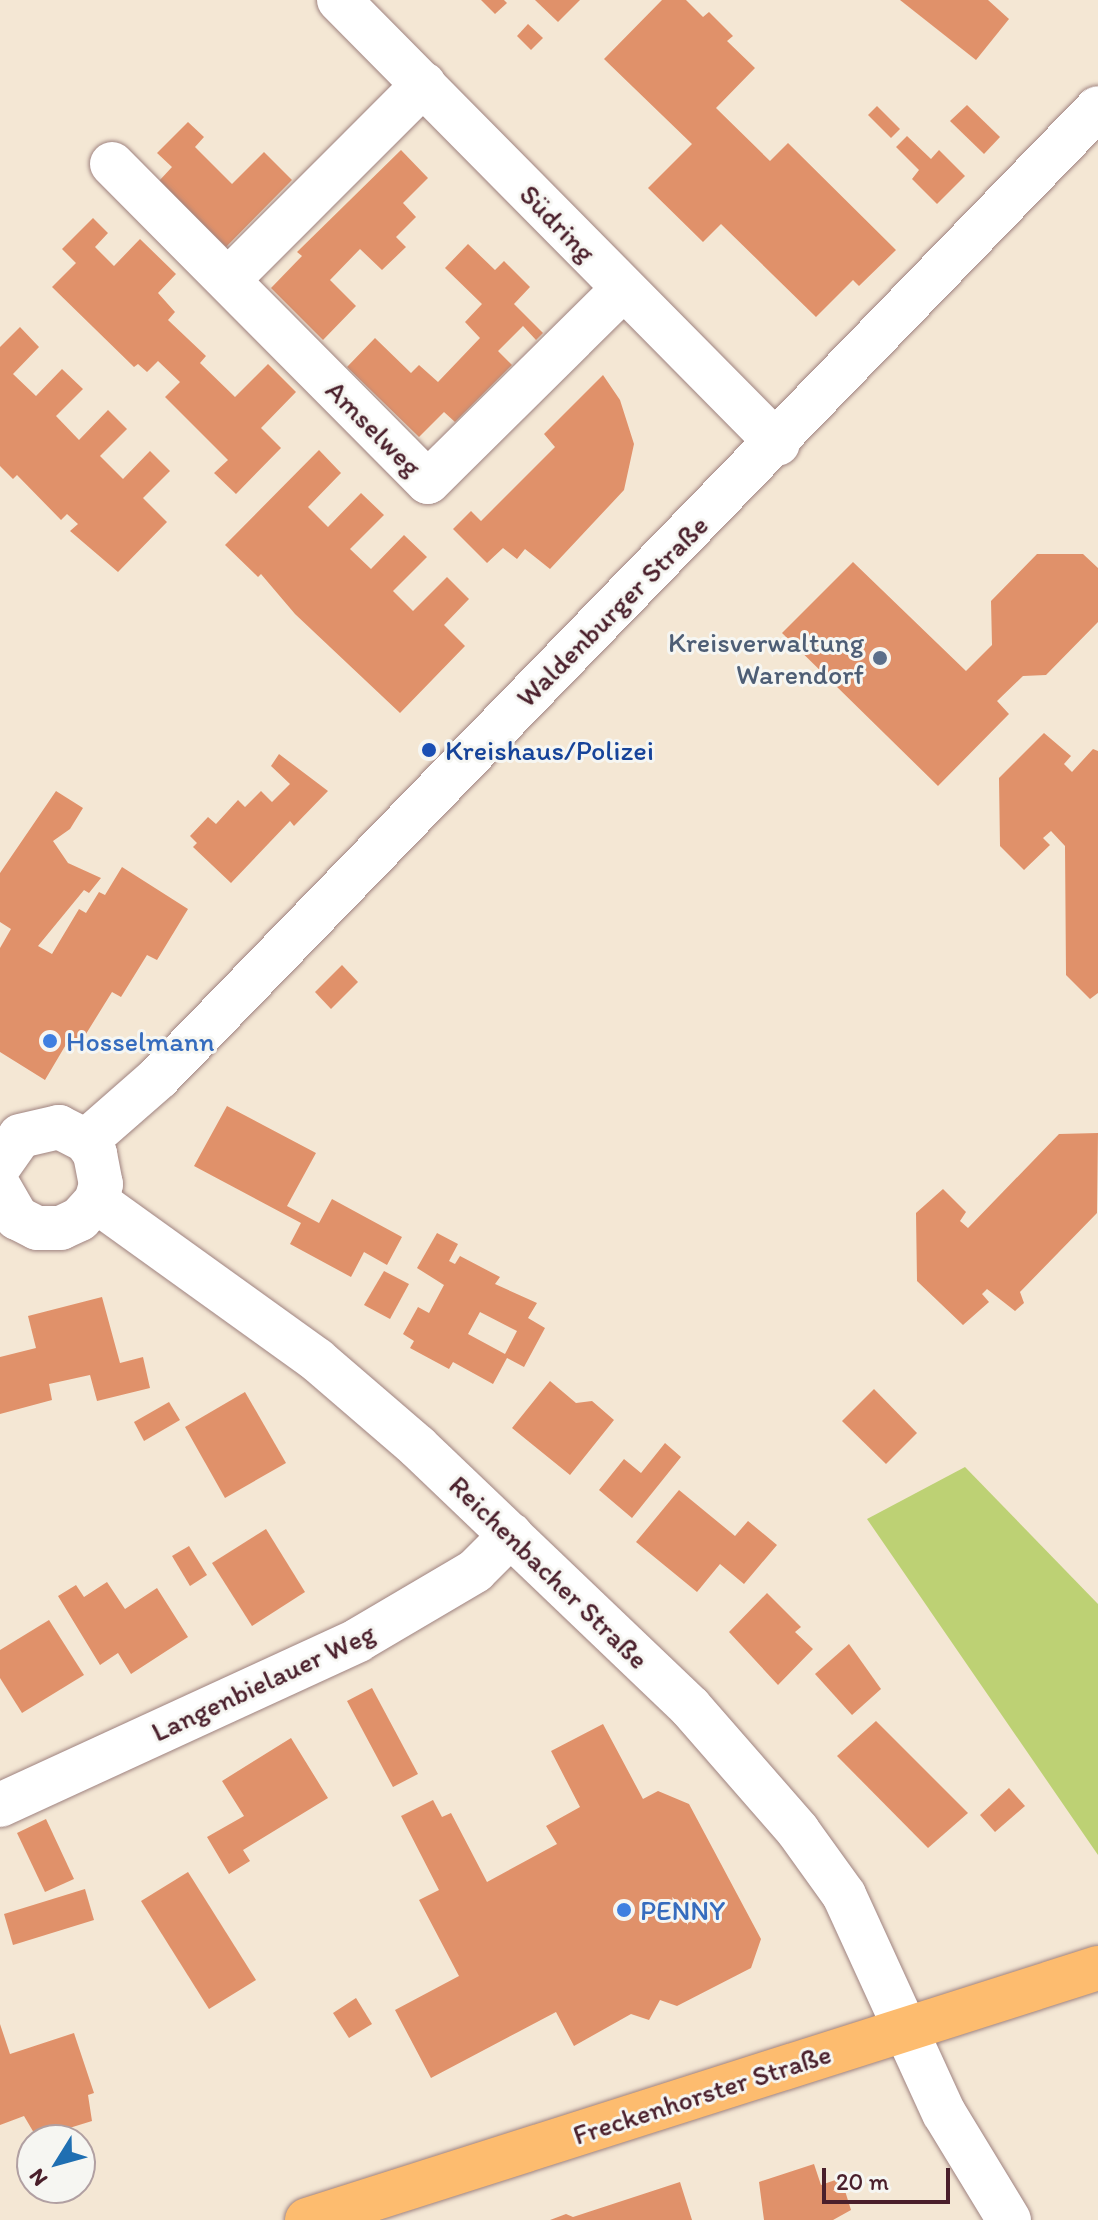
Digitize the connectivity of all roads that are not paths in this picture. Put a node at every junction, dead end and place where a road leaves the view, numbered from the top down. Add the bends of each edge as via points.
1 (339, 0) edge
2 (424, 84) junction
3 (1098, 108) edge
4 (112, 164) dead end
5 (228, 280) junction
6 (623, 289) junction
7 (778, 444) junction
8 (86, 1141) junction
9 (3, 1150) edge
10 (96, 1201) junction
11 (6, 1214) edge
12 (511, 1535) junction
13 (0, 1805) edge
14 (1098, 1968) edge
15 (909, 2028) junction
16 (307, 2220) edge
17 (1009, 2220) edge

1 - 2 street, Südring
2 - 5 street
2 - 6 street, Südring
3 - 7 street, Waldenburger Straße
4 - 5 street, Amselweg
5 - 6 street, Amselweg via 428,482
6 - 7 street, Südring
7 - 8 street, Waldenburger Straße via 460,763 159,1077
8 - 9 street via 46,1126
8 - 10 street via 101,1168
10 - 11 street via 80,1219 61,1228 37,1228
10 - 12 street, Reichenbacher Straße via 317,1360
12 - 13 street, Langenbielauer Weg via 475,1571 358,1640
12 - 15 street, Reichenbacher Straße via 690,1707 798,1831 844,1895
14 - 15 main road, Freckenhorster Straße
15 - 16 main road, Freckenhorster Straße
15 - 17 street, Reichenbacher Straße via 944,2113

